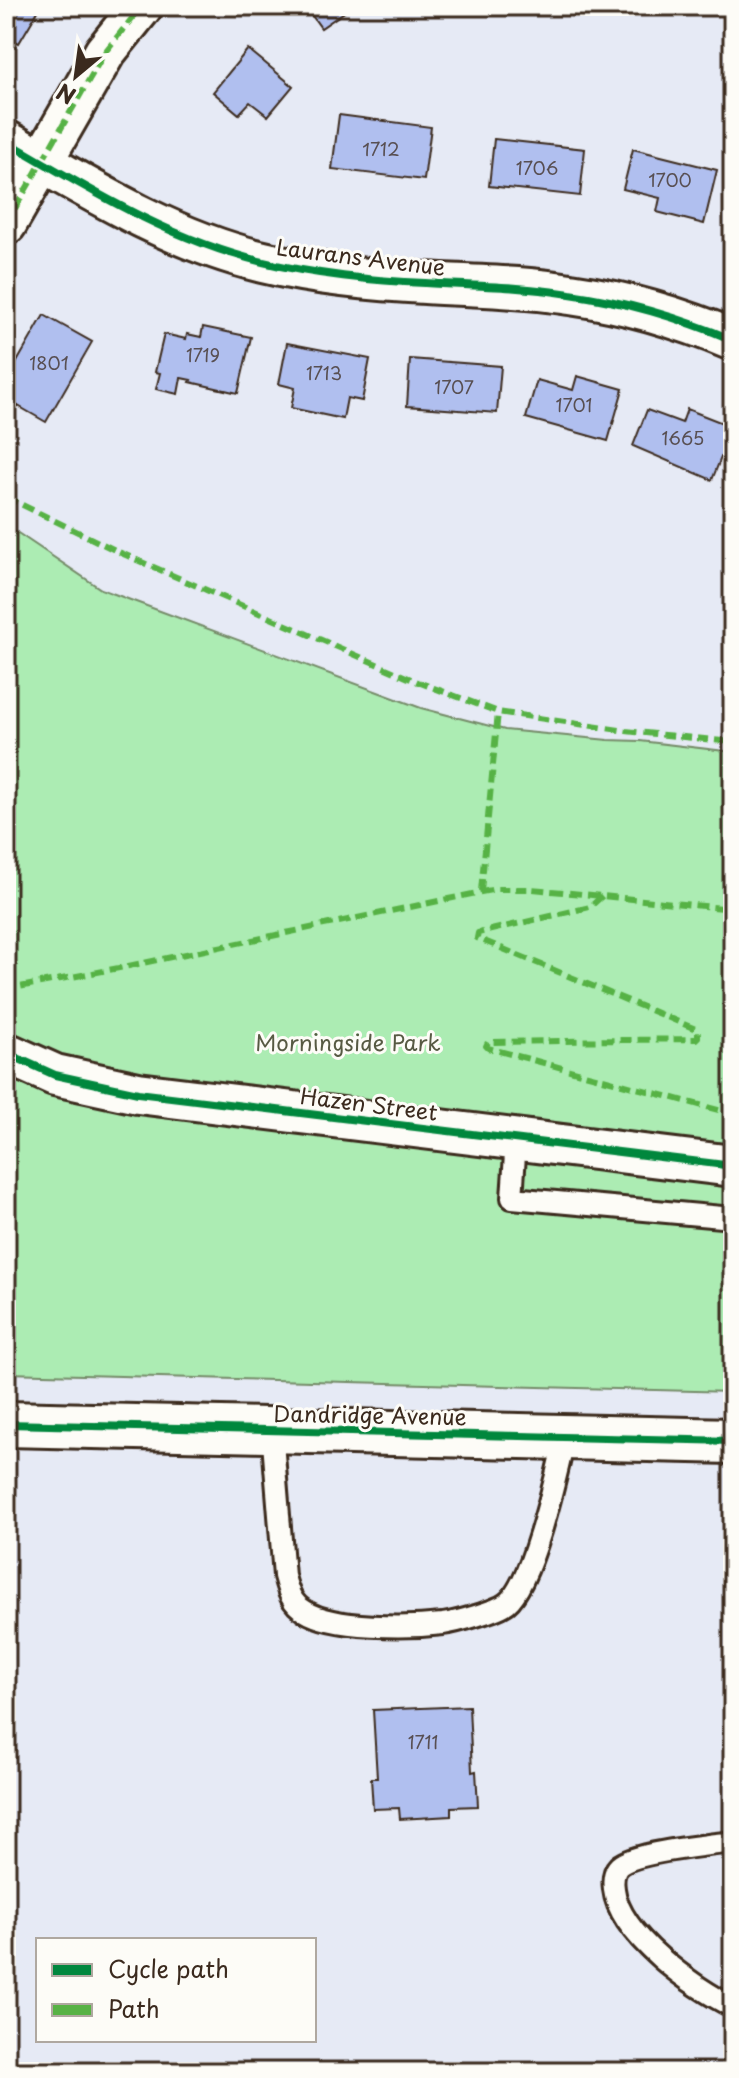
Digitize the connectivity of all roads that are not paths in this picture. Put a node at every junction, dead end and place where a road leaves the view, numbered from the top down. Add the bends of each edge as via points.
1 (142, 6) edge
2 (6, 141) edge
3 (41, 161) junction
4 (6, 224) edge
5 (733, 340) edge
6 (6, 1053) edge
7 (516, 1140) junction
8 (733, 1166) edge
9 (733, 1218) edge
10 (6, 1424) edge
11 (272, 1430) junction
12 (565, 1437) junction
13 (733, 1441) edge
14 (733, 1842) edge
15 (733, 2007) edge

1 - 3 street via 105,52
2 - 3 street, Laurans Avenue
3 - 4 street
3 - 5 street, Laurans Avenue via 154,222 262,262 422,283 566,293 635,306
6 - 7 street, Hazen Street via 55,1075 138,1093
7 - 8 street, Hazen Street
7 - 9 lane via 512,1198
10 - 11 street, Dandridge Avenue
11 - 12 street, Dandridge Avenue
11 - 12 lane via 289,1597 324,1620 373,1626 445,1624 507,1603 522,1584 535,1550
12 - 13 street, Dandridge Avenue
14 - 15 lane via 640,1857 619,1866 613,1878 615,1901 632,1929 669,1966

